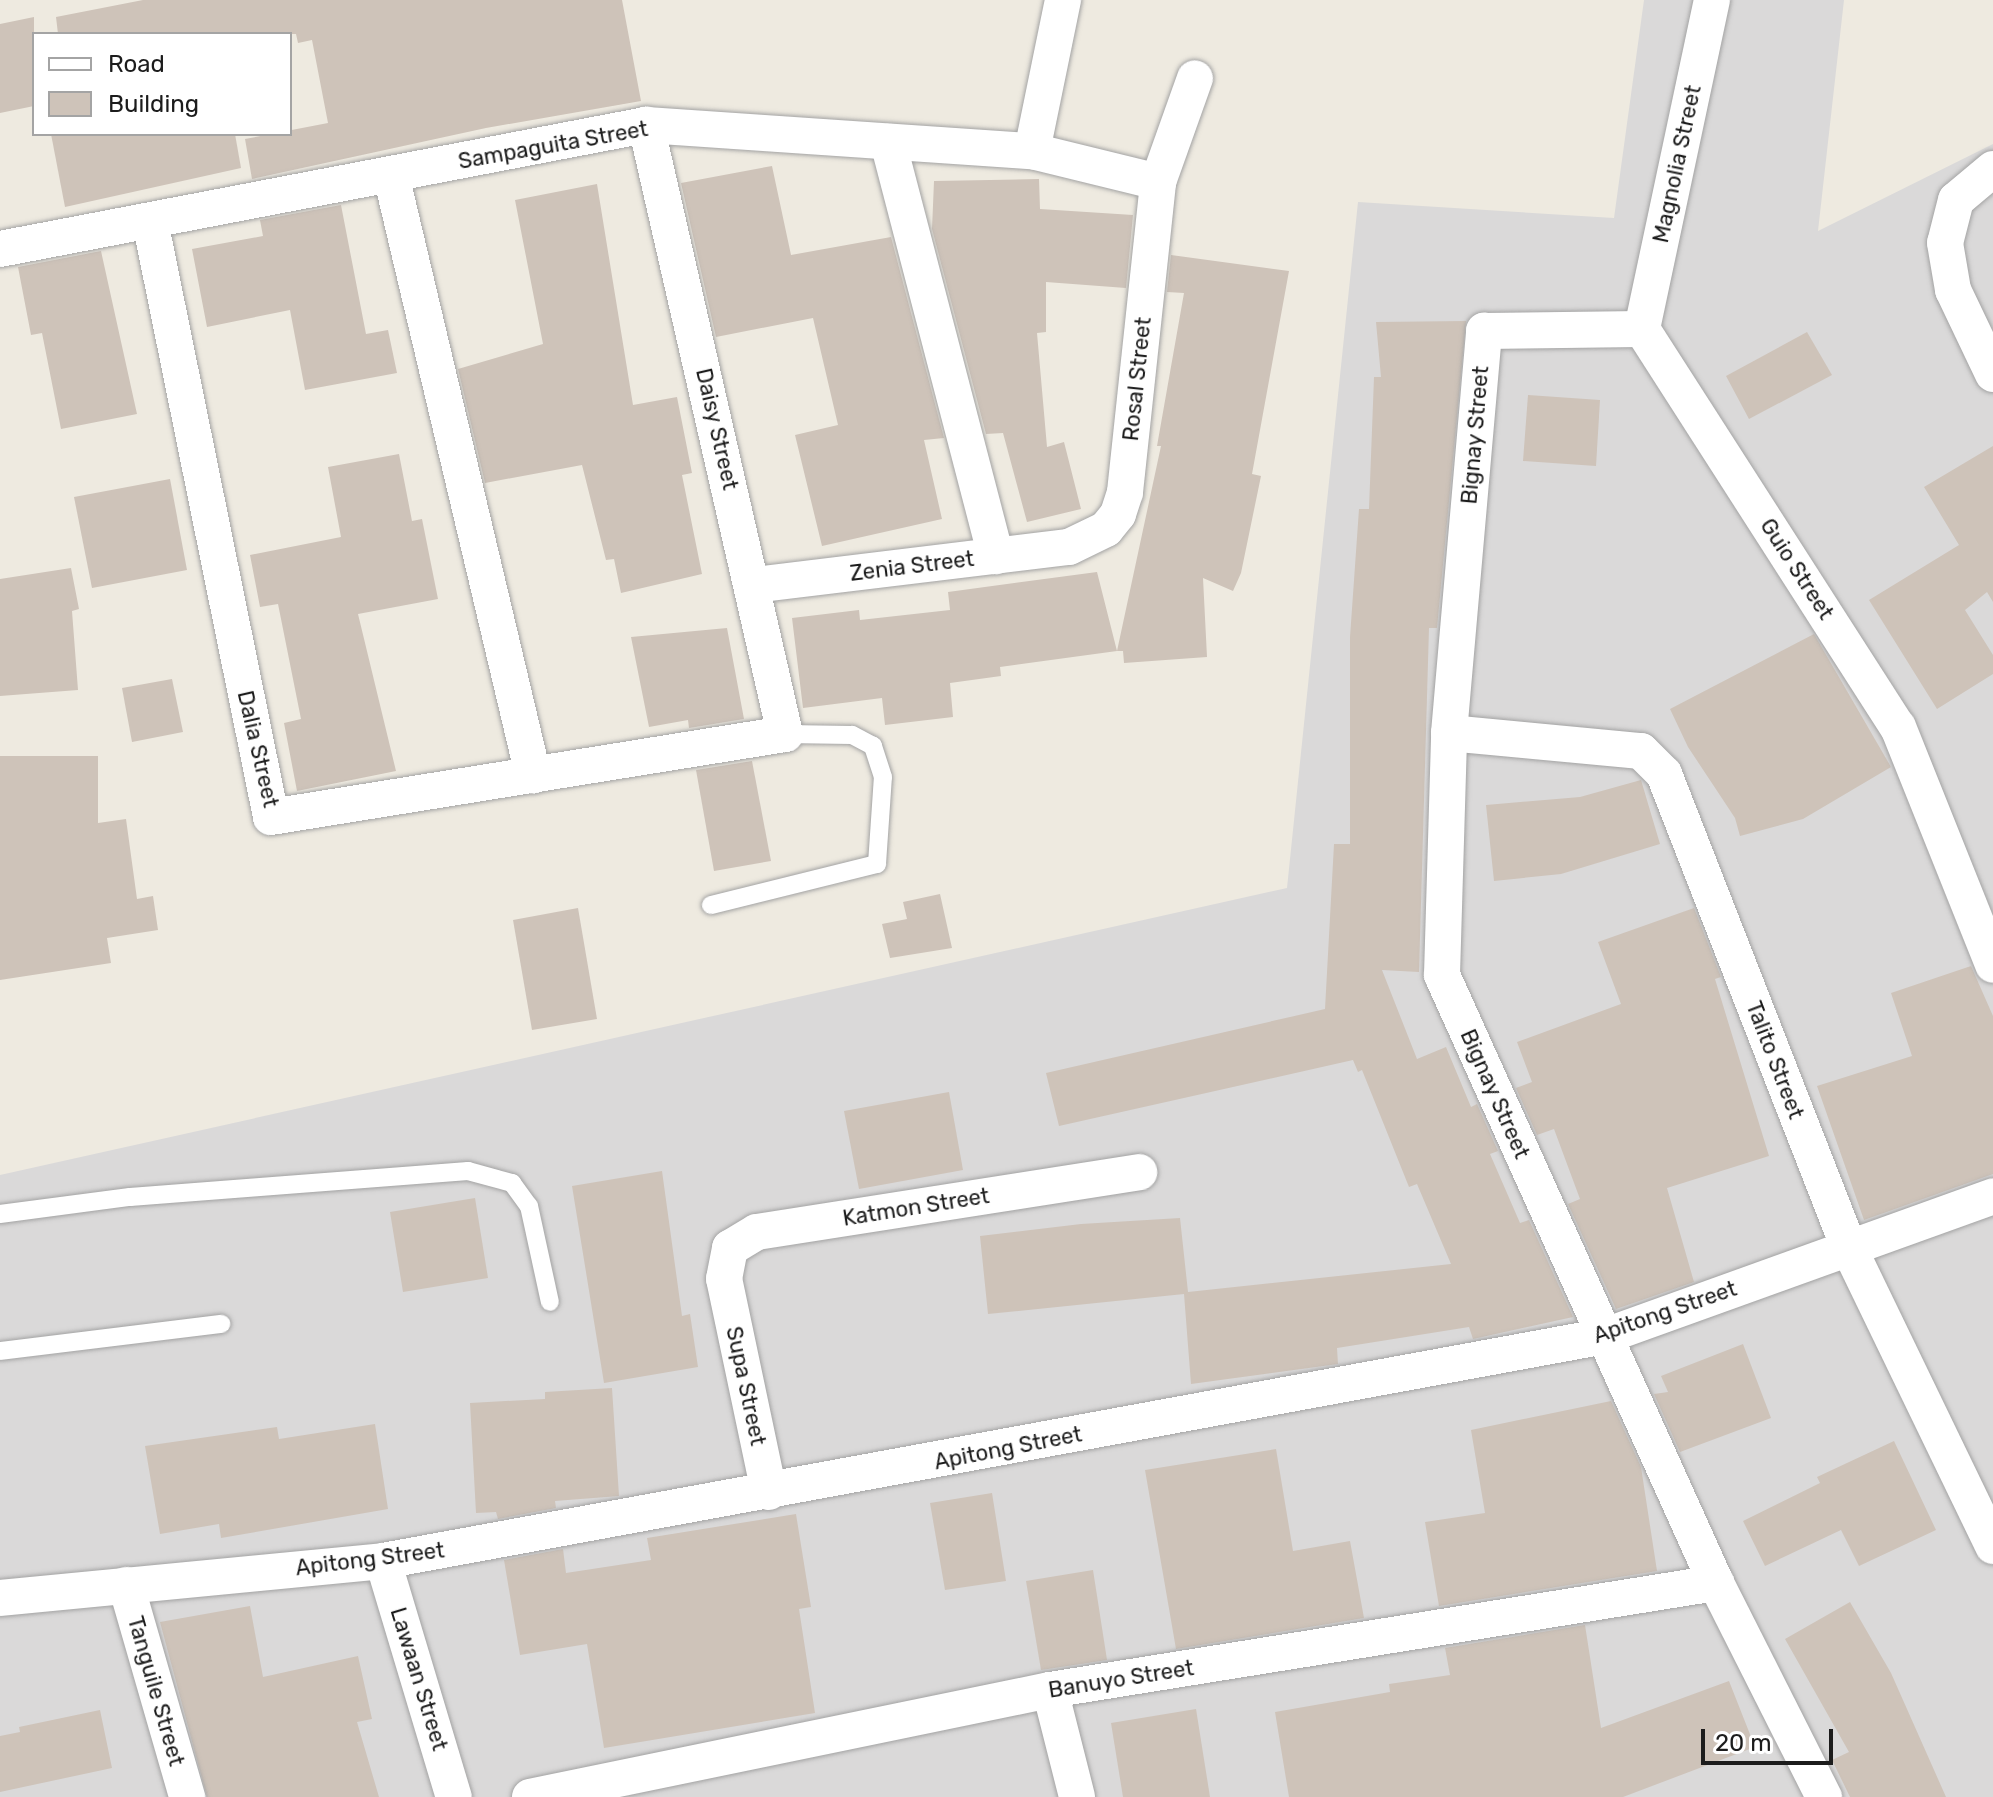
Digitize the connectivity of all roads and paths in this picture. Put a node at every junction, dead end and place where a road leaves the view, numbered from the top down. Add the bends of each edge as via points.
1 (1063, 0) edge
2 (1712, 0) edge
3 (1195, 78) dead end
4 (646, 125) junction
5 (888, 142) junction
6 (1032, 151) junction
7 (1993, 169) edge
8 (391, 175) junction
9 (1158, 182) junction
10 (150, 221) junction
11 (0, 249) edge
12 (1642, 329) junction
13 (1993, 374) edge
14 (1069, 547) joint
15 (996, 556) junction
16 (754, 585) junction
17 (1449, 733) junction
18 (785, 734) junction
19 (533, 775) junction
20 (711, 905) dead end
21 (1993, 965) edge
22 (1139, 1172) dead end
23 (1993, 1196) edge
24 (0, 1214) edge
25 (1849, 1248) junction
26 (724, 1279) joint
27 (550, 1302) dead end
28 (221, 1324) dead end
29 (1605, 1336) junction
30 (0, 1351) edge
31 (769, 1492) junction
32 (1993, 1546) edge
33 (383, 1561) junction
34 (1716, 1583) junction
35 (126, 1585) junction
36 (0, 1598) edge
37 (1050, 1690) junction
38 (187, 1797) edge
39 (454, 1797) edge
40 (530, 1797) edge
41 (1077, 1797) edge
42 (1824, 1797) edge

1 - 6 street
2 - 12 street, Magnolia Street
3 - 9 street, Rosal Street
4 - 5 street, Sampaguita Street
4 - 8 street, Sampaguita Street
4 - 16 street, Daisy Street
5 - 6 street, Sampaguita Street
5 - 15 street
6 - 9 street, Sampaguita Street
7 - 13 street via 1956,200 1945,243 1953,290
8 - 10 street, Sampaguita Street
8 - 19 street
9 - 14 street, Rosal Street via 1125,492 1106,529
10 - 11 street, Sampaguita Street
10 - 19 street, Dalia Street via 271,817
12 - 17 street, Bignay Street via 1484,331
12 - 21 street, Guio Street via 1898,727
14 - 15 street, Zenia Street
15 - 16 street, Zenia Street
16 - 18 street, Daisy Street
17 - 25 street, Talito Street via 1641,751 1664,774
17 - 29 street, Bignay Street via 1442,975
18 - 19 street, Dalia Street
18 - 20 lane via 852,735 873,746 883,777 877,864
22 - 26 street, Katmon Street via 757,1232 730,1248
23 - 25 street, Apitong Street
24 - 27 lane via 130,1197 468,1171 512,1183 529,1206
25 - 29 street, Apitong Street
25 - 32 street, Talito Street
26 - 31 street, Supa Street
28 - 30 lane
29 - 31 street, Apitong Street
29 - 34 street, Bignay Street
31 - 33 street, Apitong Street
33 - 35 street, Apitong Street
33 - 39 street, Lawaan Street
34 - 37 street, Banuyo Street
34 - 42 street, Bignay Street
35 - 36 street, Apitong Street
35 - 38 street, Tanguile Street
37 - 40 street, Banuyo Street
37 - 41 street

